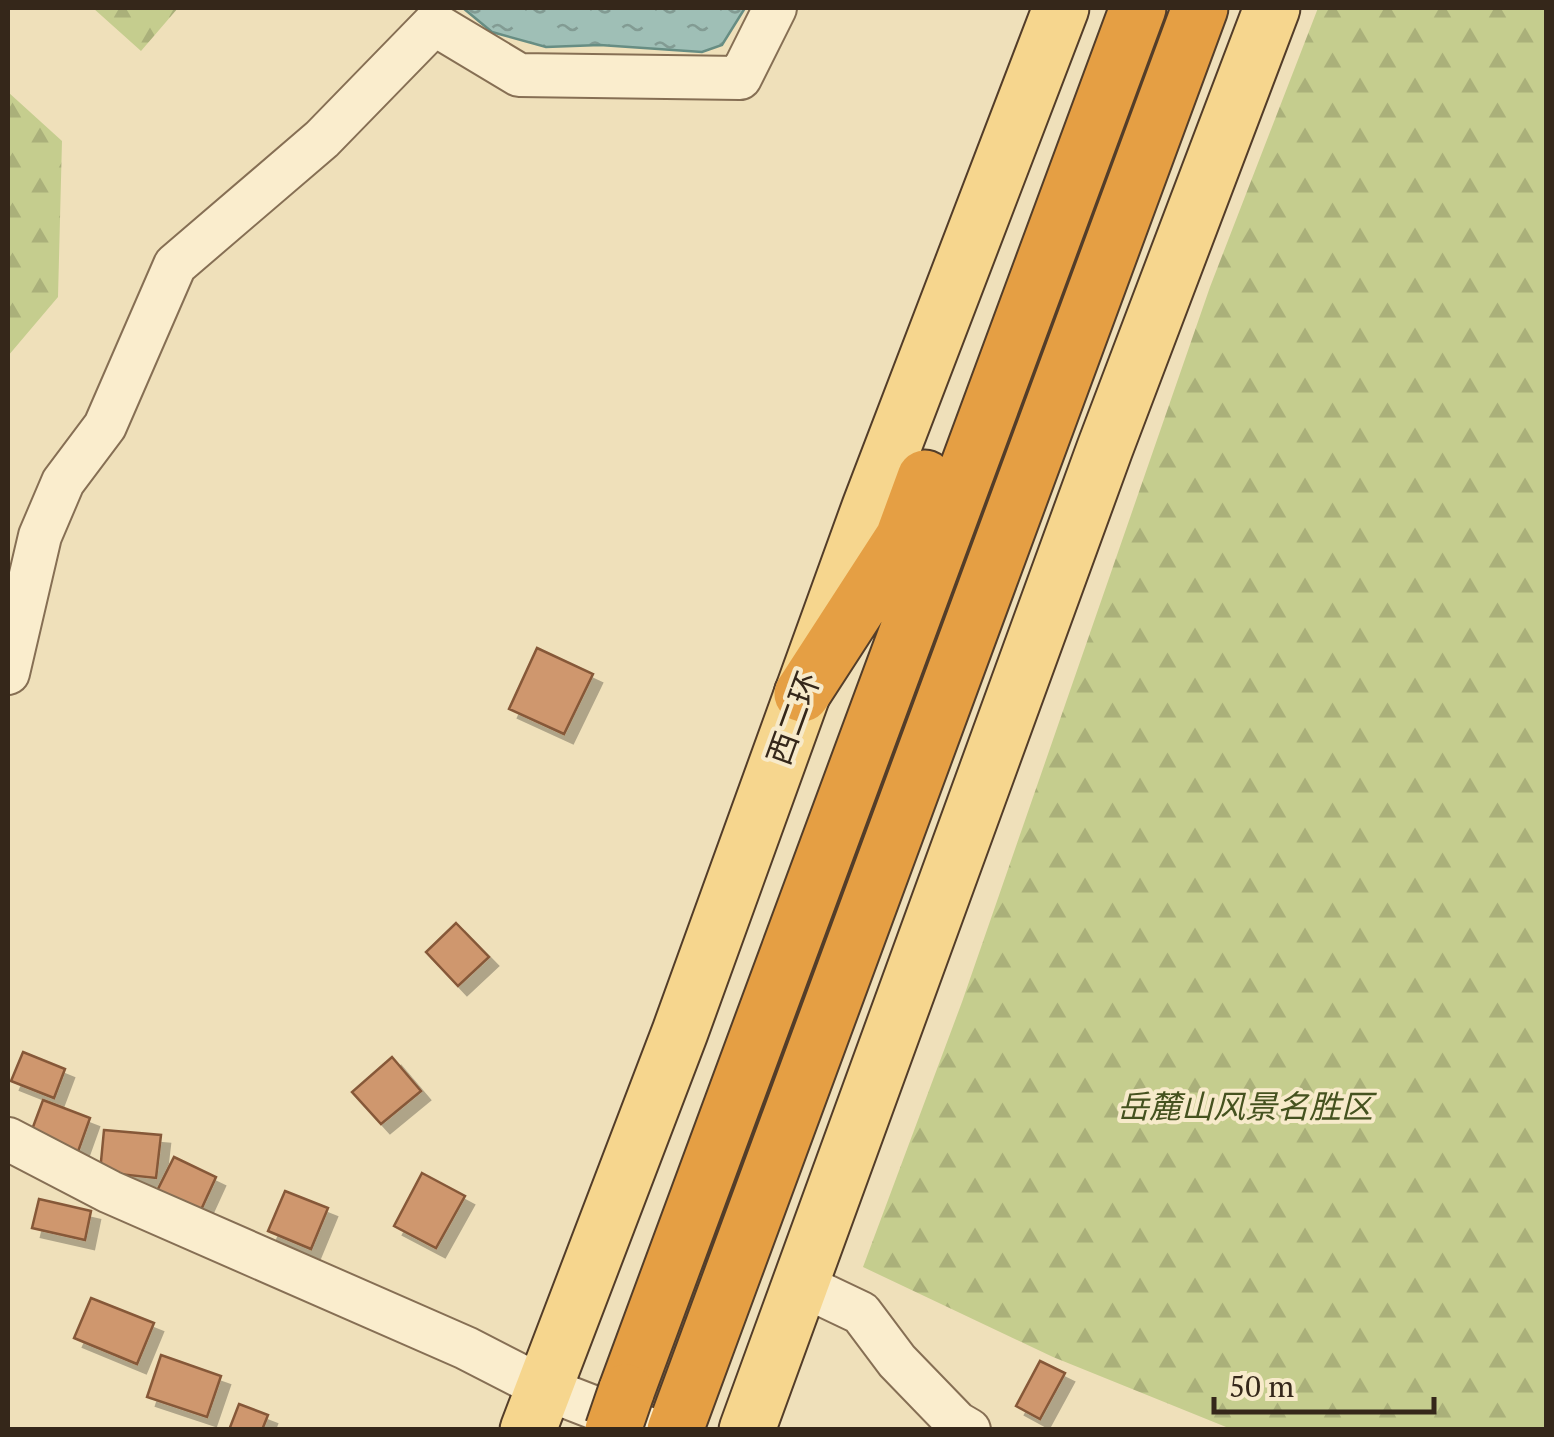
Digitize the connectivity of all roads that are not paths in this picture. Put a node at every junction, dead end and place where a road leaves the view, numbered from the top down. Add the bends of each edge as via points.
1 (776, 8) edge
2 (1061, 8) edge
3 (1138, 8) edge
4 (1200, 8) edge
5 (1272, 8) edge
6 (8, 673) edge
7 (802, 694) junction
8 (8, 1138) edge
9 (800, 1284) junction
10 (536, 1409) edge
11 (650, 1418) edge
12 (747, 1430) edge
13 (969, 1430) edge

1 - 6 street via 740,78 519,75 434,24 322,139 176,265 105,426 63,482 40,536
2 - 7 main road, 西二环
3 - 7 highway via 1026,202 903,538
3 - 11 highway
4 - 11 highway
5 - 9 main road
7 - 10 main road, 西二环
8 - 10 street via 110,1192 466,1348
9 - 12 main road
9 - 13 street via 861,1314 897,1361
10 - 11 street

